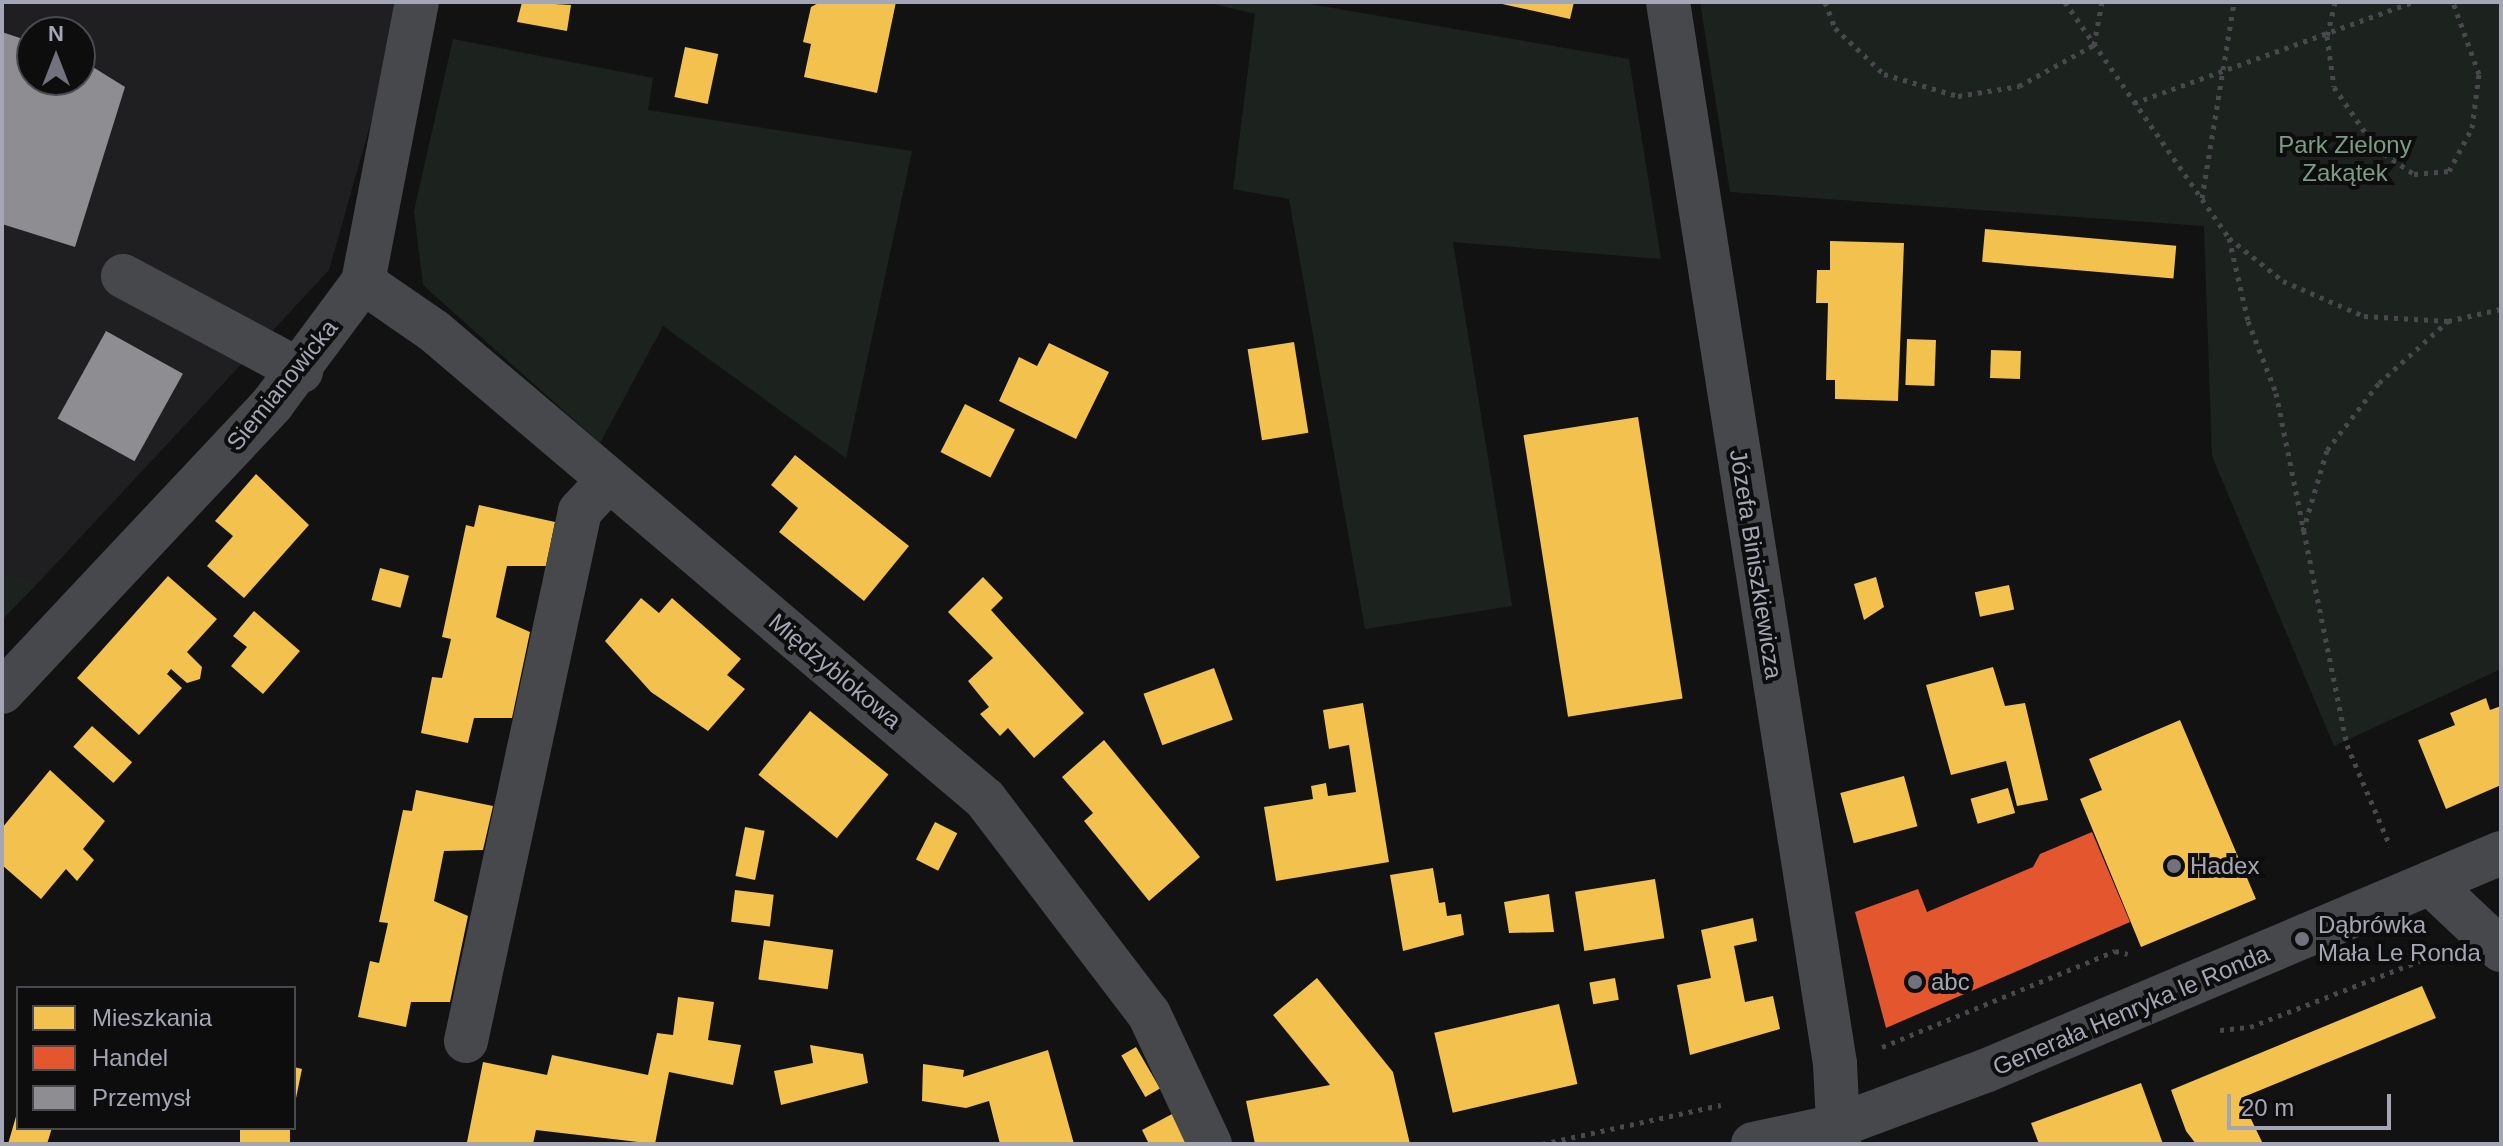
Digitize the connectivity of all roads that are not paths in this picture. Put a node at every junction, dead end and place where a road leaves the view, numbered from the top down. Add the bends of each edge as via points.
1 (417, 2) edge
2 (1668, 2) edge
3 (123, 276) dead end
4 (363, 282) junction
5 (301, 371) junction
6 (609, 480) junction
7 (2, 692) edge
8 (2501, 853) edge
9 (2430, 883) junction
10 (2501, 950) edge
11 (466, 1041) dead end
12 (1838, 1135) edge
13 (1210, 1144) edge
14 (1753, 1144) edge

1 - 4 street, Siemianowicka
2 - 12 street, Józefa Biniszkiewicza via 1835,1064
3 - 5 street
4 - 5 street, Siemianowicka
4 - 6 street, Międzyblokowa via 434,331
5 - 7 street, Siemianowicka
6 - 11 street via 580,511
6 - 13 street, Międzyblokowa via 985,799 1149,1014
8 - 9 street, Generała Henryka le Ronda
9 - 10 street
9 - 12 street, Generała Henryka le Ronda
12 - 14 street, Generała Henryka le Ronda

